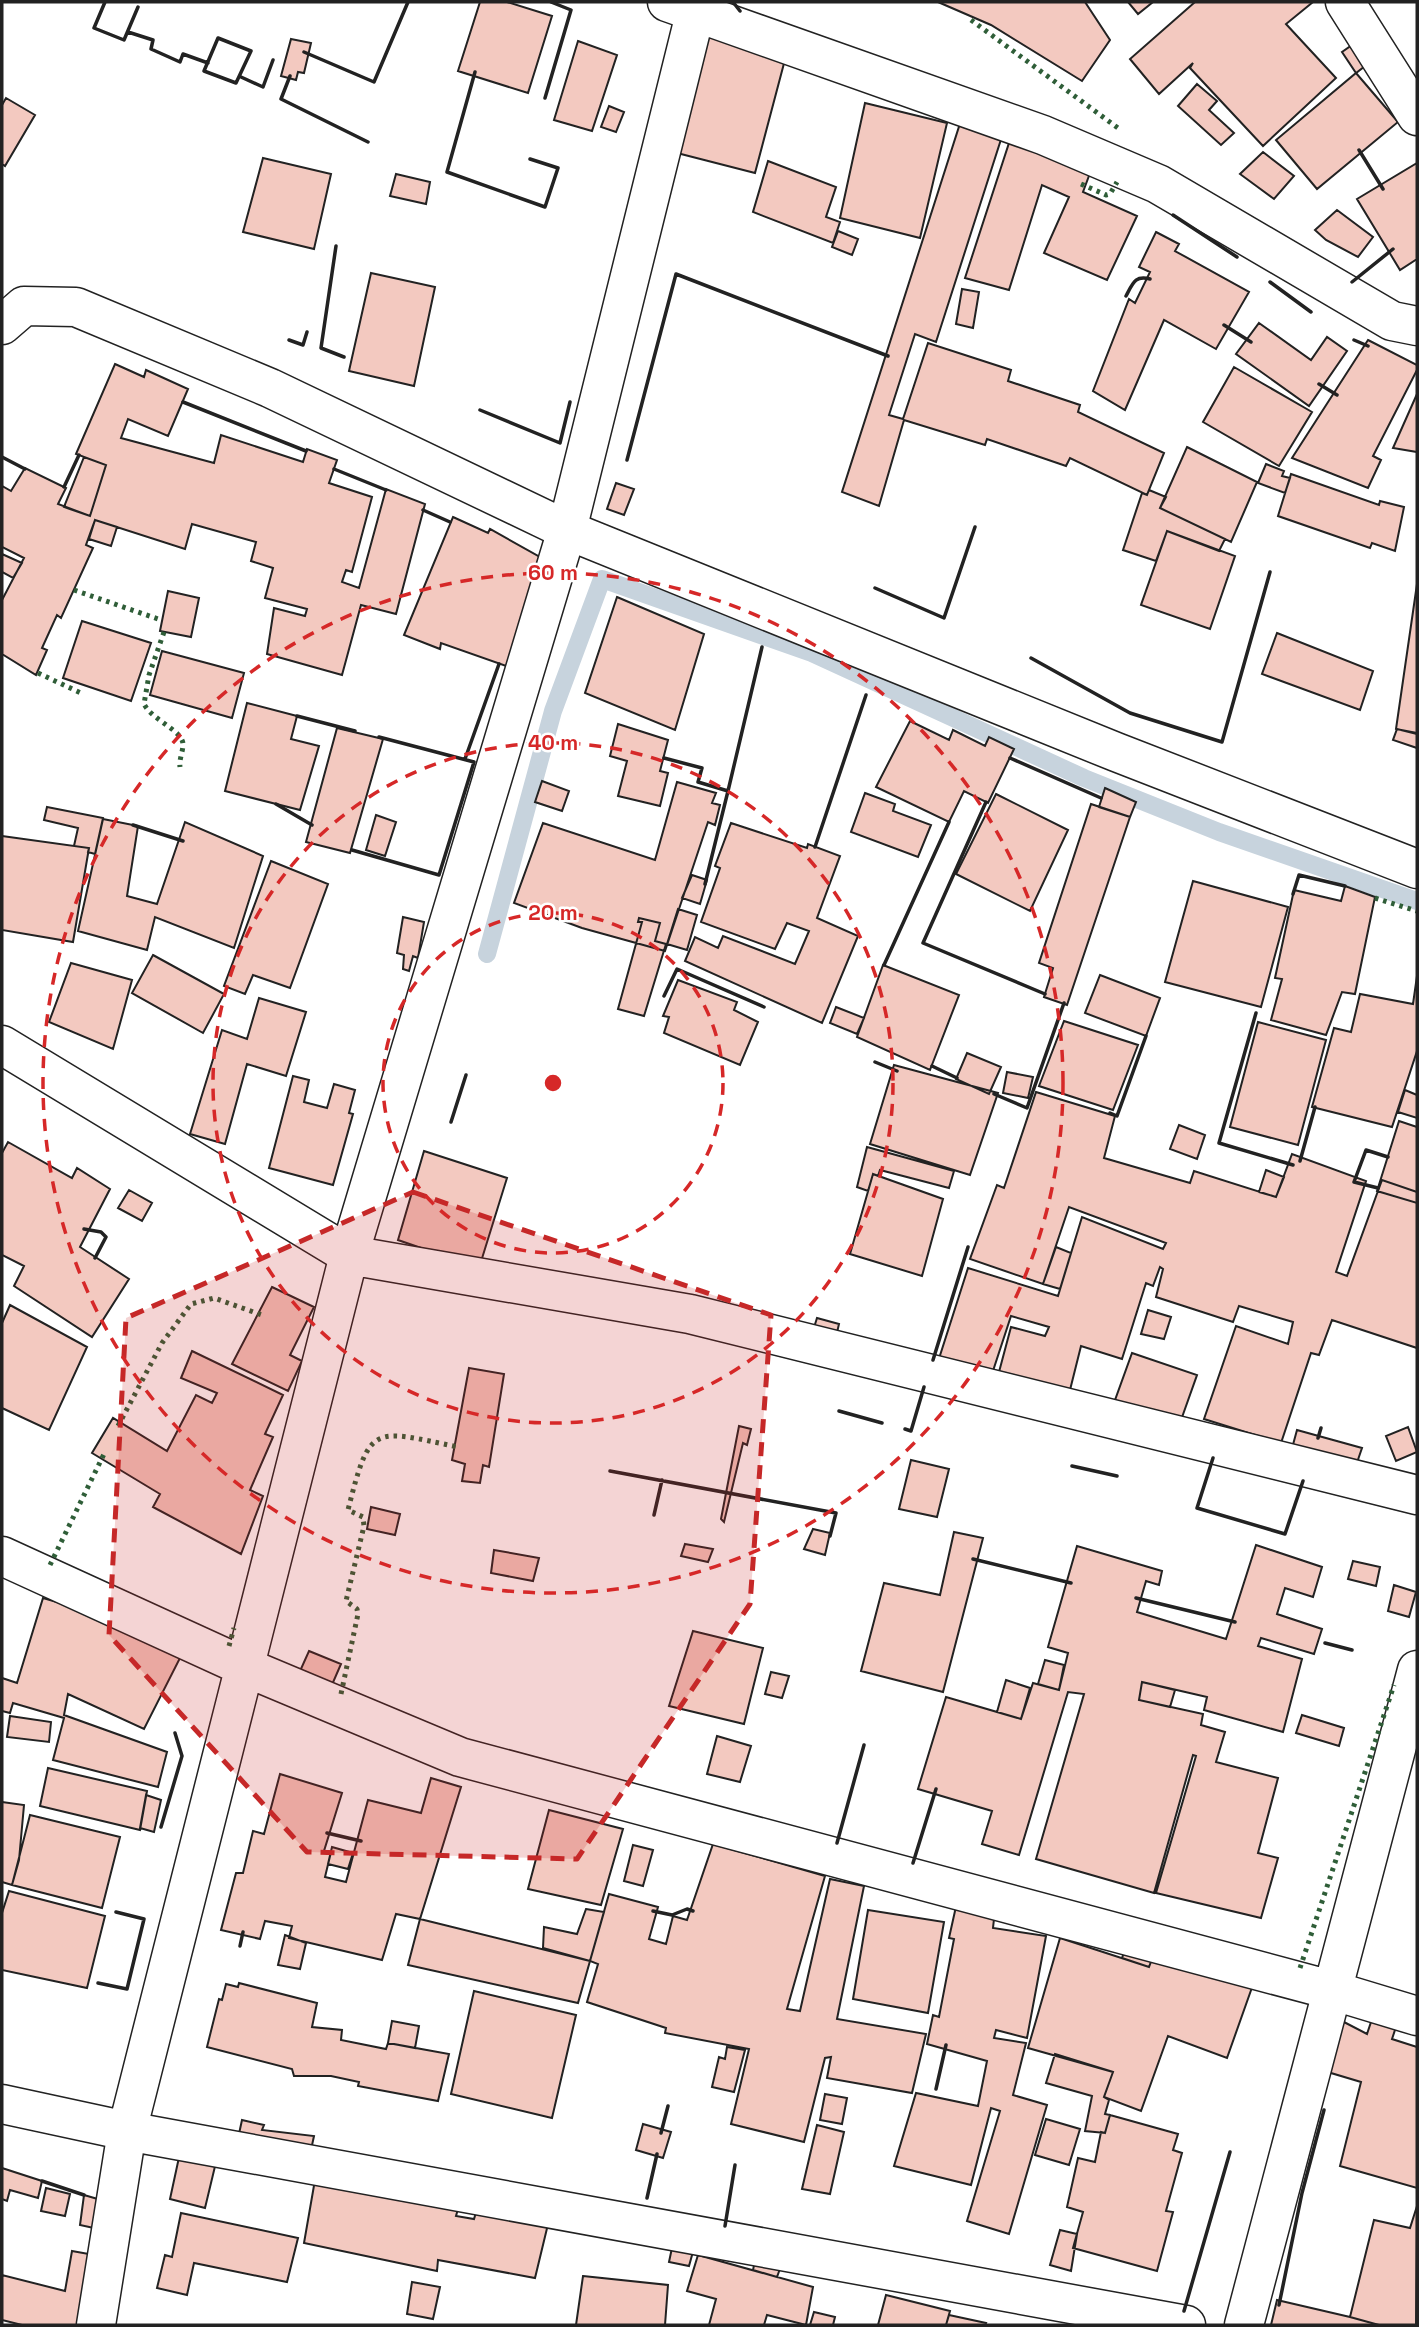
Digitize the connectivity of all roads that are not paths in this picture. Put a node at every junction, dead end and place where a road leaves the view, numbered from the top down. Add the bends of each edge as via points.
1 (1345, 2) edge
2 (686, 5) edge
3 (1417, 116) edge
4 (2, 325) edge
5 (1417, 326) edge
6 (568, 530) junction
7 (1417, 869) edge
8 (2, 1045) edge
9 (349, 1255) junction
10 (1417, 1495) edge
11 (2, 1556) edge
12 (245, 1667) junction
13 (1417, 1670) edge
14 (1331, 1990) junction
15 (1417, 2016) edge
16 (2, 2104) edge
17 (127, 2131) junction
18 (96, 2325) edge
19 (1186, 2325) edge
20 (1244, 2325) edge

1 - 3 street
2 - 5 street via 1043,135 1158,184 1392,321
2 - 6 street
4 - 6 street via 24,306 76,307 270,388
6 - 7 street
6 - 9 street
8 - 9 street
9 - 10 street via 690,1314
9 - 12 street
11 - 12 street
12 - 14 street via 460,1757
12 - 17 street
13 - 14 street
14 - 15 street
14 - 20 street
16 - 17 street
17 - 18 street
17 - 19 street

